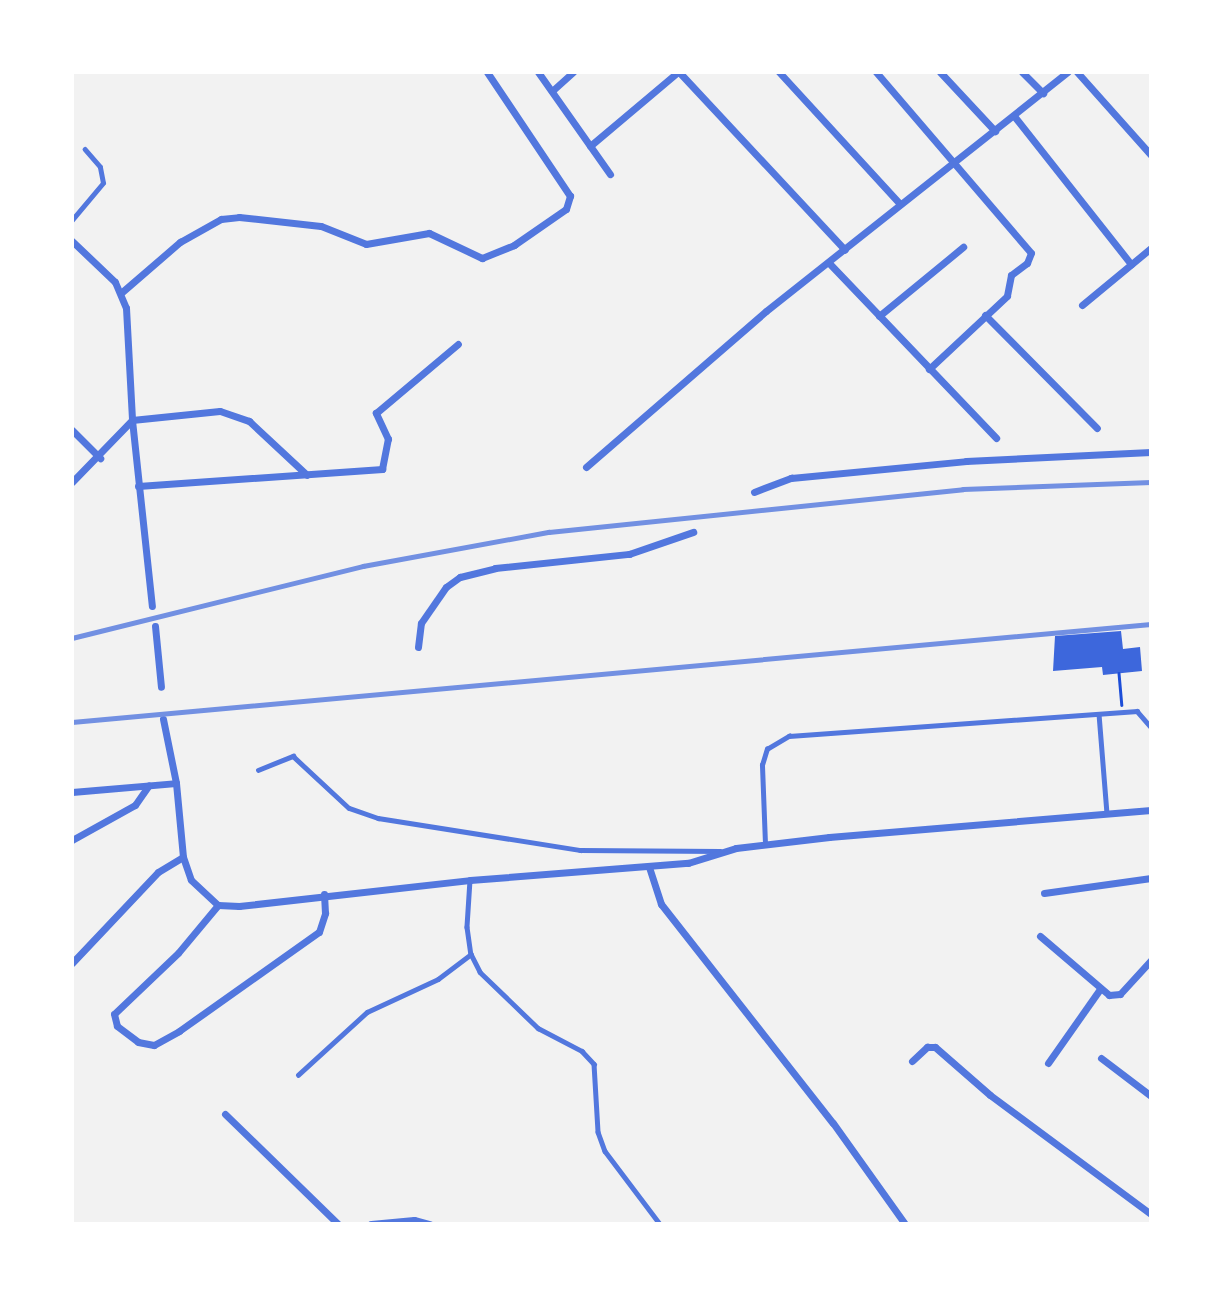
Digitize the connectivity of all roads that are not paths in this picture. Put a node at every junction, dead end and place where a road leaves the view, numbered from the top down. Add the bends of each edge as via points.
1 (487, 72) edge
2 (538, 72) edge
3 (573, 72) edge
4 (678, 72) edge
5 (779, 72) edge
6 (876, 72) edge
7 (940, 72) edge
8 (1023, 72) edge
9 (1068, 72) edge
10 (1077, 72) edge
11 (552, 91) junction
12 (1043, 93) junction
13 (1014, 116) junction
14 (995, 131) junction
15 (590, 146) junction
16 (85, 150) dead end
17 (1151, 155) edge
18 (956, 162) junction
19 (610, 174) dead end
20 (900, 204) junction
21 (72, 220) edge
22 (72, 241) edge
23 (963, 247) dead end
24 (1151, 248) edge
25 (845, 250) junction
26 (830, 263) junction
27 (1131, 264) junction
28 (122, 292) junction
29 (1082, 305) dead end
30 (985, 315) junction
31 (879, 316) junction
32 (458, 344) dead end
33 (929, 369) junction
34 (132, 420) junction
35 (1097, 428) dead end
36 (72, 430) edge
37 (996, 438) dead end
38 (1151, 452) edge
39 (100, 458) junction
40 (586, 467) dead end
41 (307, 475) junction
42 (72, 482) edge
43 (138, 486) junction
44 (754, 492) dead end
45 (693, 532) dead end
46 (152, 606) dead end
47 (155, 626) dead end
48 (418, 647) dead end
49 (160, 687) dead end
50 (1099, 714) junction
51 (163, 719) dead end
52 (1151, 727) edge
53 (258, 770) dead end
54 (172, 784) junction
55 (149, 785) junction
56 (72, 792) edge
57 (1151, 810) edge
58 (1107, 814) junction
59 (72, 841) edge
60 (765, 844) junction
61 (724, 851) junction
62 (183, 856) junction
63 (649, 867) junction
64 (1151, 878) edge
65 (470, 880) junction
66 (1044, 893) dead end
67 (324, 894) junction
68 (218, 905) junction
69 (1041, 936) dead end
70 (471, 954) junction
71 (1151, 960) edge
72 (72, 963) edge
73 (1100, 989) junction
74 (1101, 1058) dead end
75 (912, 1061) dead end
76 (1048, 1063) dead end
77 (298, 1075) dead end
78 (1151, 1096) edge
79 (225, 1114) dead end
80 (1151, 1214) edge
81 (338, 1224) edge
82 (371, 1224) edge
83 (429, 1224) edge
84 (660, 1224) edge
85 (905, 1224) edge

1 - 28 street via 570,196 566,209 514,245 482,258 429,233 366,244 321,226 221,219 162,254
2 - 11 street
3 - 11 street
4 - 15 street
4 - 25 street
5 - 20 street
6 - 18 street
7 - 14 street
8 - 12 street
9 - 12 street
10 - 17 street
11 - 15 street
12 - 13 street
13 - 14 street
13 - 27 street
14 - 18 street
15 - 19 street
16 - 21 lane via 100,167 103,183
18 - 20 street
18 - 30 street via 1031,253 1027,263 1011,275 1007,296
20 - 25 street
22 - 28 street
23 - 31 street
24 - 27 street
25 - 26 street
26 - 31 street
26 - 40 street
27 - 29 street
28 - 34 street
30 - 33 street
30 - 35 street
31 - 33 street
32 - 41 street via 376,413 388,439 385,467
33 - 37 street
34 - 39 street
34 - 41 street via 235,413
34 - 43 street
36 - 39 street
38 - 44 street via 966,461 791,478
39 - 42 street
41 - 43 street
43 - 46 street
45 - 48 street via 629,554 495,568 460,577 427,612
47 - 49 street
50 - 52 lane via 1137,710
50 - 58 lane
50 - 60 lane via 777,740 767,749 762,765
51 - 54 street
53 - 61 lane via 293,756 349,808 378,818 580,850
54 - 55 street
54 - 62 street
55 - 56 street
55 - 59 street via 135,804
57 - 58 street
58 - 60 street
60 - 61 street
61 - 63 street via 701,861
62 - 68 street via 191,880
62 - 72 street via 158,872
63 - 65 street
63 - 85 street via 661,904 833,1123
64 - 66 street
65 - 67 street
65 - 70 lane
67 - 68 street
67 - 68 street via 319,932 189,1025 154,1045 138,1042 117,1026 114,1014 195,935
69 - 73 street
70 - 77 lane via 438,979 367,1012
70 - 84 lane via 481,972 517,1010 538,1028 582,1051 594,1064 598,1132 606,1151
71 - 73 street via 1120,994 1109,995
73 - 76 street
74 - 78 street
75 - 80 street via 928,1047 935,1047 999,1102
79 - 81 street
82 - 83 street via 414,1220

